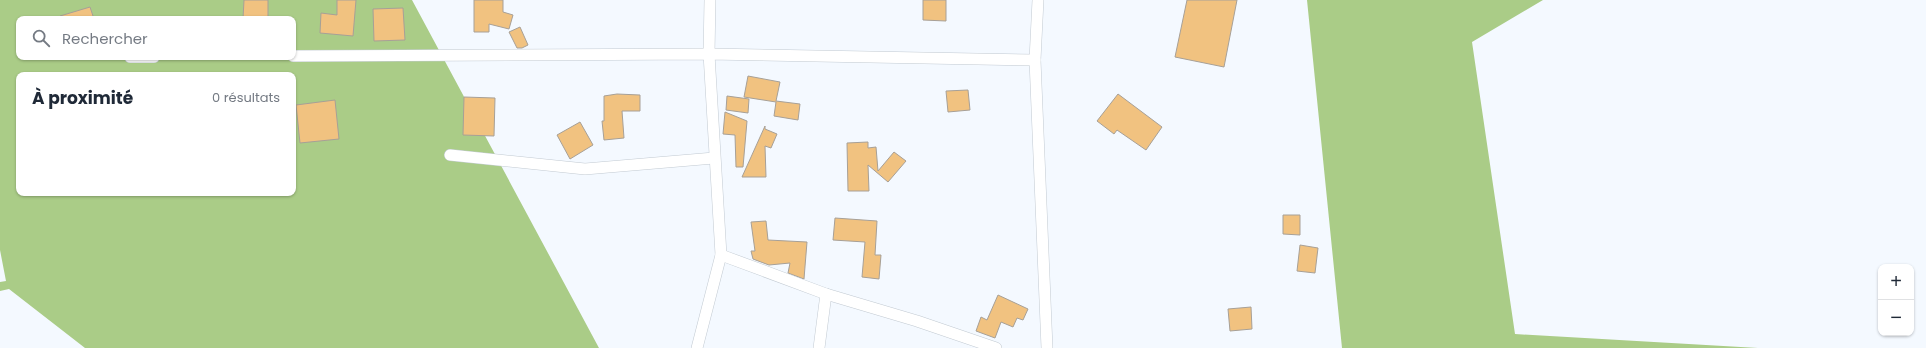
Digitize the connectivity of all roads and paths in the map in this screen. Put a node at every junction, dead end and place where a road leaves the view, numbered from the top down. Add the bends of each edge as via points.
1 (710, 0) edge
2 (1038, 0) edge
3 (710, 54) junction
4 (296, 56) edge
5 (1035, 60) junction
6 (450, 155) dead end
7 (714, 158) junction
8 (721, 255) junction
9 (826, 294) junction
10 (697, 348) edge
11 (818, 348) edge
12 (996, 348) edge
13 (1048, 348) edge

1 - 3 street
2 - 5 street
3 - 4 street
3 - 5 street
3 - 7 street
5 - 13 street
6 - 7 street via 585,169
7 - 8 street
8 - 9 street
8 - 10 street
9 - 11 street
9 - 12 street

